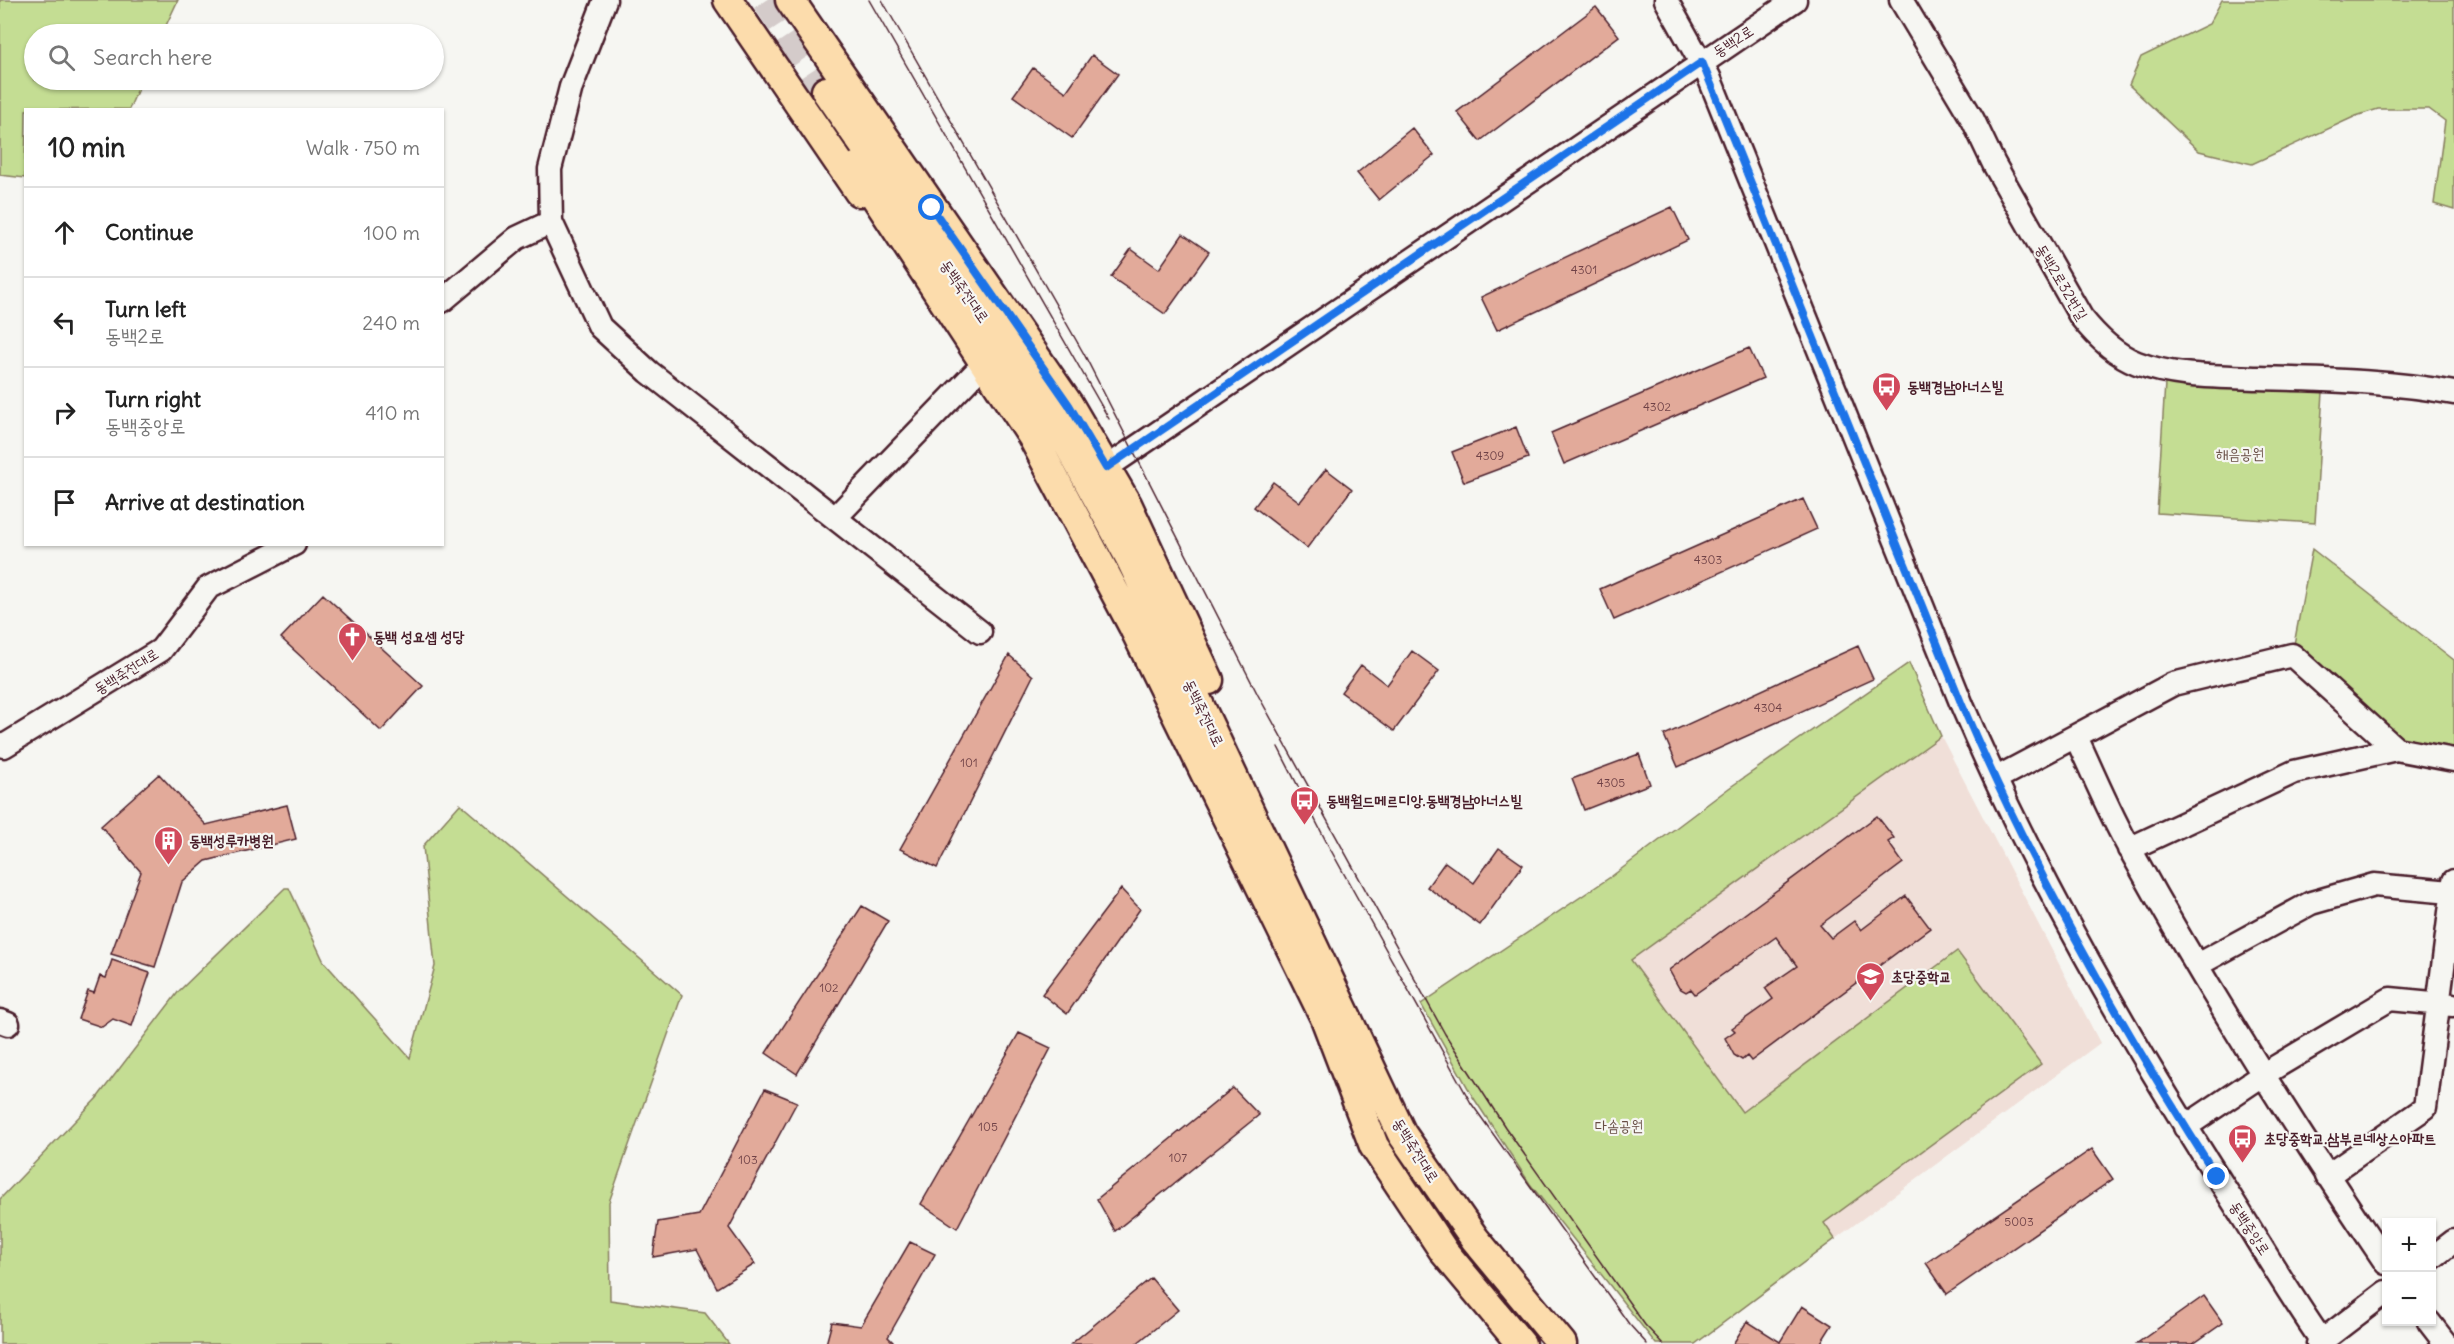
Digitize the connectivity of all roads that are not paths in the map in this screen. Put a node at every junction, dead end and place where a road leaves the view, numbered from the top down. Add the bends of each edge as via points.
1 (605, 0) edge
2 (728, 0) edge
3 (1666, 0) edge
4 (1795, 0) edge
5 (1901, 0) edge
6 (790, 3) edge
7 (743, 13) edge
8 (1702, 62) junction
9 (817, 92) tunnel mouth
10 (551, 222) junction
11 (444, 298) edge
12 (975, 373) junction
13 (2454, 393) edge
14 (1106, 468) junction
15 (835, 518) junction
16 (290, 546) edge
17 (980, 632) dead end
18 (2076, 737) junction
19 (1, 749) edge
20 (2396, 749) junction
21 (2454, 760) edge
22 (1995, 779) junction
23 (2129, 849) junction
24 (2452, 887) edge
25 (2197, 965) junction
26 (2446, 1004) edge
27 (1332, 1006) junction
28 (2264, 1074) junction
29 (2185, 1127) junction
30 (2327, 1176) junction
31 (2454, 1241) edge
32 (2436, 1255) edge
33 (2382, 1257) edge
34 (2382, 1295) edge
35 (2432, 1326) edge
36 (2321, 1343) edge
37 (1521, 1344) edge
38 (1562, 1344) edge
39 (2446, 1344) edge

1 - 10 street via 571,87 550,169
2 - 7 main road
3 - 8 street, 동백중앙로
4 - 8 street, 동백2로
5 - 13 street, 동백2로32번길 via 1973,120 2081,317 2115,351 2135,362 2172,373 2392,385
6 - 14 main road via 1069,405
7 - 12 main road
8 - 14 street, 동백2로
8 - 22 street, 동백중앙로
9 - 27 main road, 동백죽전대로 via 1056,423 1130,558
10 - 11 street via 517,238
10 - 15 street via 600,327 649,372
12 - 15 street
12 - 27 main road via 1056,501 1129,638 1237,882
14 - 27 main road via 1176,606 1305,892
15 - 17 street
16 - 19 street, 동백죽전대로 via 208,588 161,650
18 - 20 street via 2173,684 2292,655
18 - 22 street
18 - 23 street
20 - 21 street
20 - 23 street via 2294,772
22 - 29 street, 동백중앙로 via 2066,917
23 - 25 street
24 - 25 street via 2374,885 2311,903
24 - 26 street
25 - 28 street
26 - 28 street via 2390,999
26 - 30 street via 2425,1108
27 - 37 main road, 동백죽전대로 via 1374,1146 1445,1253
27 - 38 main road, 동백죽전대로 via 1402,1134 1475,1239
28 - 29 street
28 - 30 street
29 - 36 street, 동백중앙로
30 - 33 street
31 - 32 street
34 - 36 street
35 - 39 street

